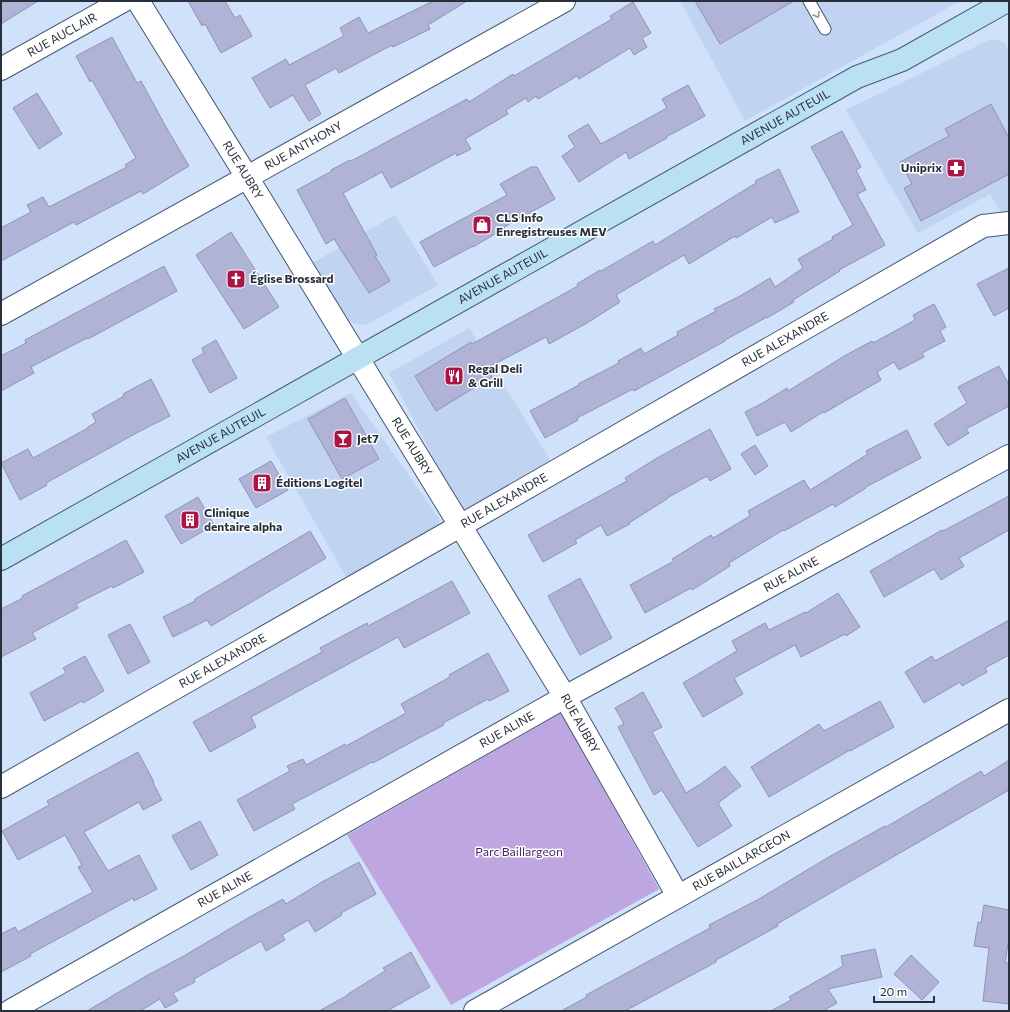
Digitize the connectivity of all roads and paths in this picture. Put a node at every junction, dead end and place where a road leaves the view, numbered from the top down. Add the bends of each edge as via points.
1 (123, 1) edge
2 (138, 1) edge
3 (564, 1) edge
4 (809, 1) edge
5 (1008, 1) edge
6 (825, 29) dead end
7 (1, 69) edge
8 (247, 177) junction
9 (1009, 223) edge
10 (1, 314) edge
11 (357, 358) junction
12 (1009, 456) edge
13 (460, 526) junction
14 (1, 559) edge
15 (565, 698) junction
16 (1009, 710) edge
17 (1, 787) edge
18 (678, 896) junction
19 (10, 1011) edge
20 (475, 1011) edge

1 - 7 street, RUE AUCLAIR
2 - 8 street, RUE AUBRY
3 - 8 street, RUE ANTHONY
4 -> 6 lane
5 - 11 street, AVENUE AUTEUIL via 902,60 857,77
8 - 10 street, RUE ANTHONY
8 - 11 street, RUE AUBRY
9 - 13 street, RUE ALEXANDRE via 983,226
11 - 13 street, RUE AUBRY
11 - 14 street, AVENUE AUTEUIL
12 - 15 street, RUE ALINE
13 - 15 street, RUE AUBRY
13 - 17 street, RUE ALEXANDRE
15 - 18 street, RUE AUBRY
15 - 19 street, RUE ALINE
16 - 18 street, RUE BAILLARGEON
18 - 20 street, RUE BAILLARGEON

